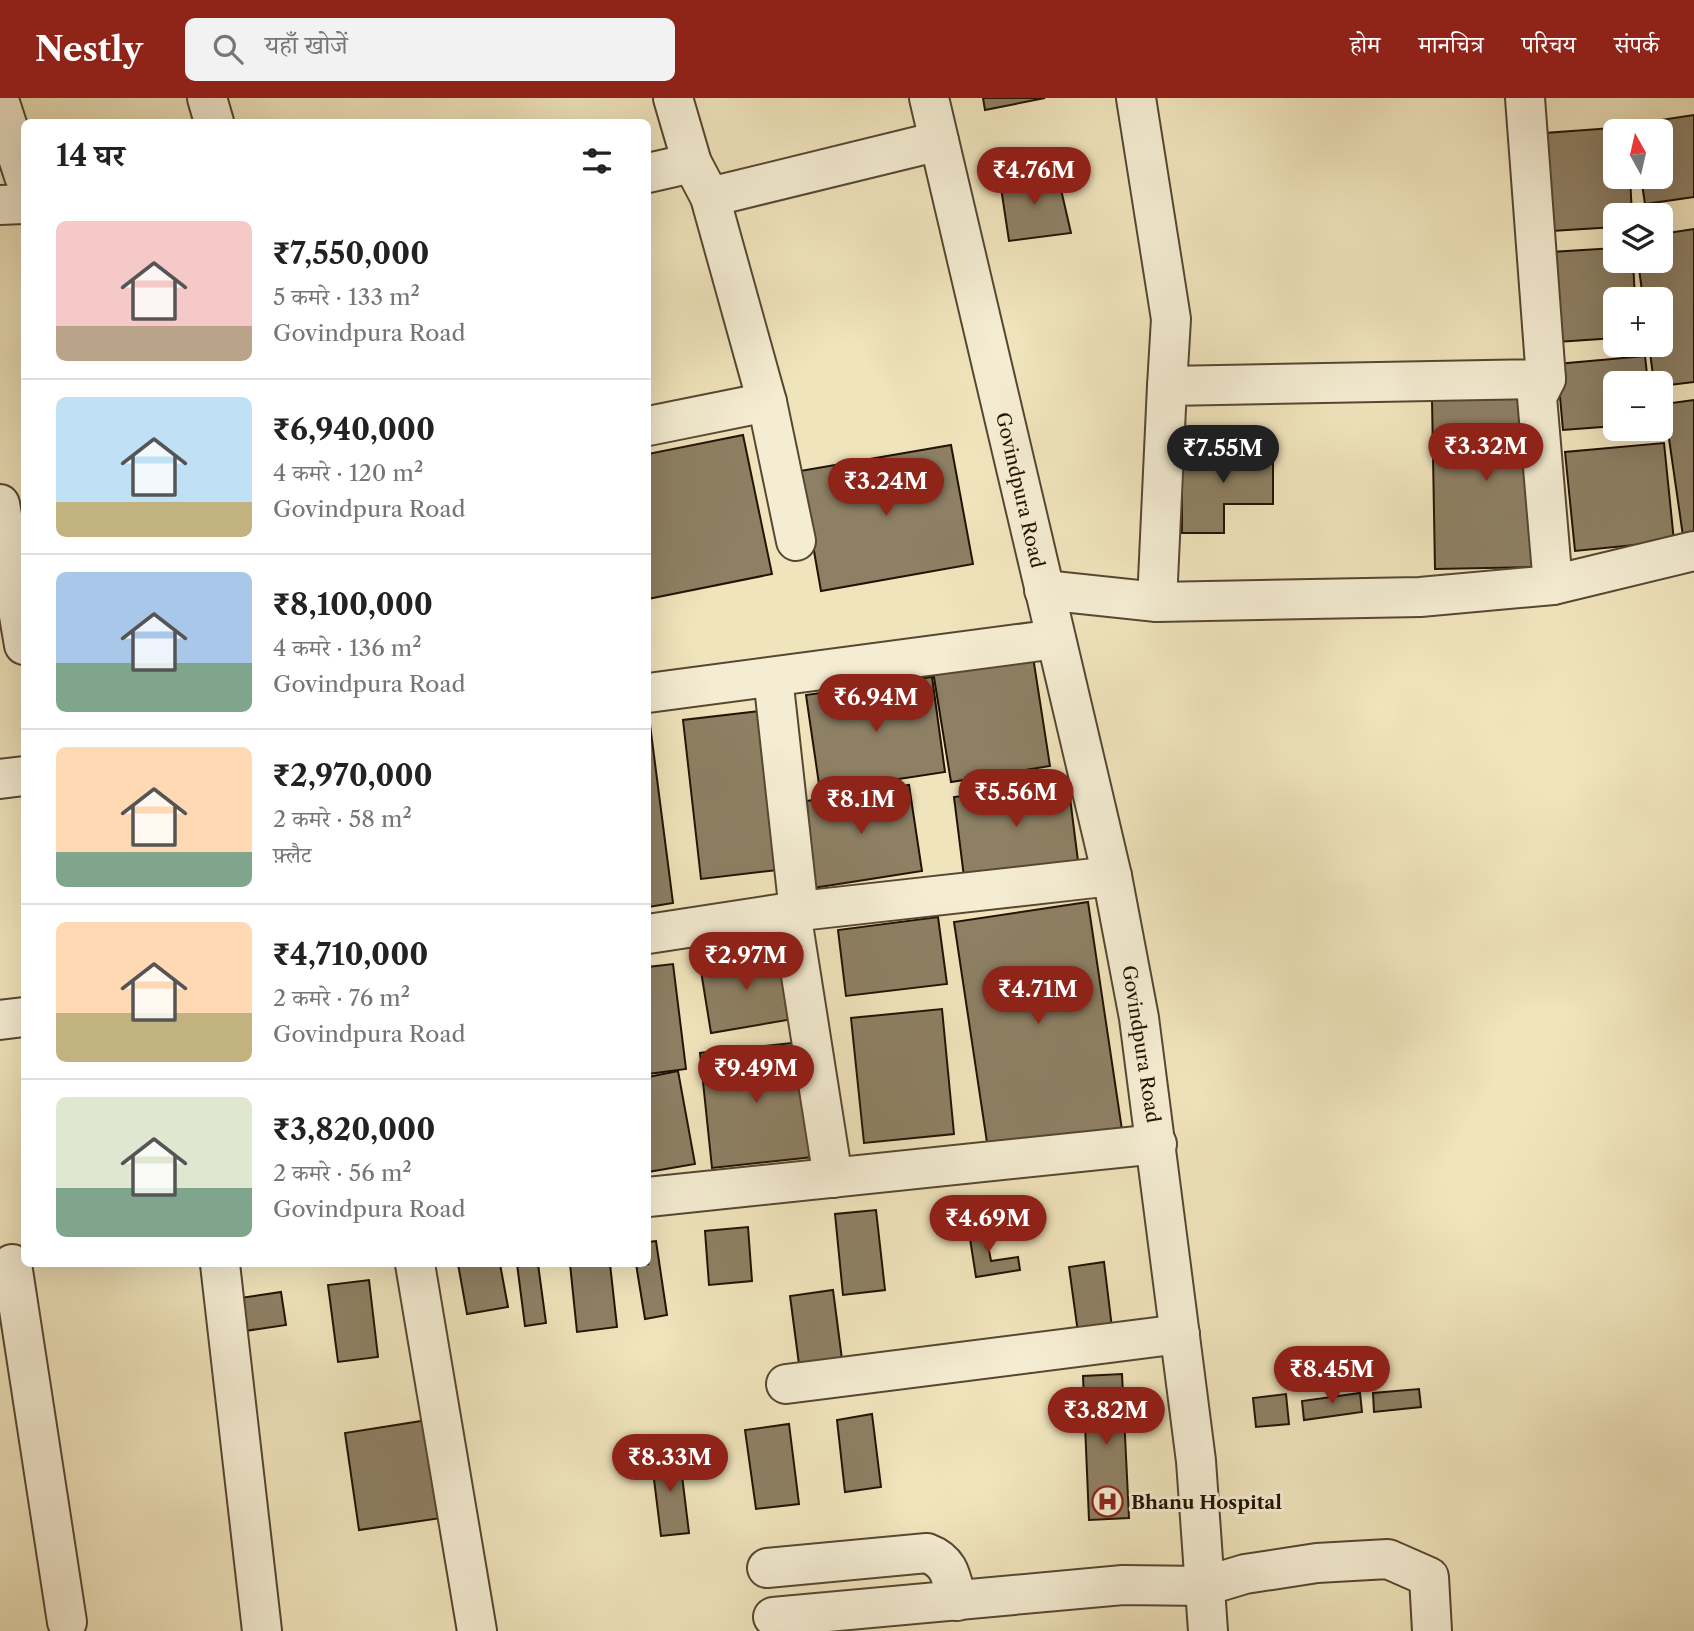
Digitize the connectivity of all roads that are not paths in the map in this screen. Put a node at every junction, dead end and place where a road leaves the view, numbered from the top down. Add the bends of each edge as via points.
1 (207, 98) edge
2 (673, 98) edge
3 (929, 98) edge
4 (1136, 98) edge
5 (1525, 98) edge
6 (0, 103) edge
7 (213, 119) edge
8 (939, 141) junction
9 (692, 163) junction
10 (21, 167) edge
11 (651, 172) edge
12 (710, 197) junction
13 (21, 204) edge
14 (0, 205) edge
15 (1546, 379) junction
16 (1167, 386) junction
17 (767, 402) junction
18 (651, 425) edge
19 (0, 504) edge
20 (796, 541) dead end
21 (1694, 551) edge
22 (17, 552) edge
23 (1553, 585) junction
24 (1044, 590) junction
25 (1157, 602) junction
26 (21, 605) edge
27 (1056, 639) junction
28 (773, 677) junction
29 (651, 693) edge
30 (21, 776) edge
31 (0, 779) edge
32 (1112, 876) junction
33 (795, 912) junction
34 (651, 934) edge
35 (21, 1017) edge
36 (0, 1020) edge
37 (1157, 1144) junction
38 (833, 1178) junction
39 (651, 1197) edge
40 (12, 1264) edge
41 (220, 1267) edge
42 (416, 1267) edge
43 (1180, 1334) junction
44 (786, 1384) dead end
45 (767, 1568) dead end
46 (1205, 1586) junction
47 (957, 1601) junction
48 (773, 1617) dead end
49 (66, 1622) dead end
50 (261, 1631) edge
51 (477, 1631) edge
52 (1208, 1631) edge
53 (1432, 1631) edge

1 - 7 street
2 - 9 street
3 - 8 street, Govindpura Road
4 - 16 street via 1171,319
5 - 15 street
6 - 10 street
8 - 12 street
8 - 24 street, Govindpura Road
9 - 11 street
9 - 12 street
12 - 17 street
13 - 14 street
15 - 16 street
15 - 23 street via 1537,397
16 - 25 street
17 - 18 street
17 - 20 street
19 - 22 street
21 - 23 street
22 - 26 street
23 - 25 street via 1420,597
24 - 25 street
24 - 27 street, Govindpura Road
27 - 28 street
27 - 32 street, Govindpura Road
28 - 29 street
28 - 33 street
30 - 31 street
32 - 33 street
32 - 37 street, Govindpura Road
33 - 34 street
33 - 38 street
35 - 36 street
37 - 38 street
37 - 43 street, Govindpura Road
38 - 39 street
40 - 49 street
41 - 50 street
42 - 51 street
43 - 44 street
43 - 46 street, Govindpura Road
45 - 47 street via 927,1553 949,1567
46 - 47 street via 1123,1585
46 - 52 street, Govindpura Road
46 - 53 street via 1305,1564 1388,1559 1429,1577
47 - 48 street

